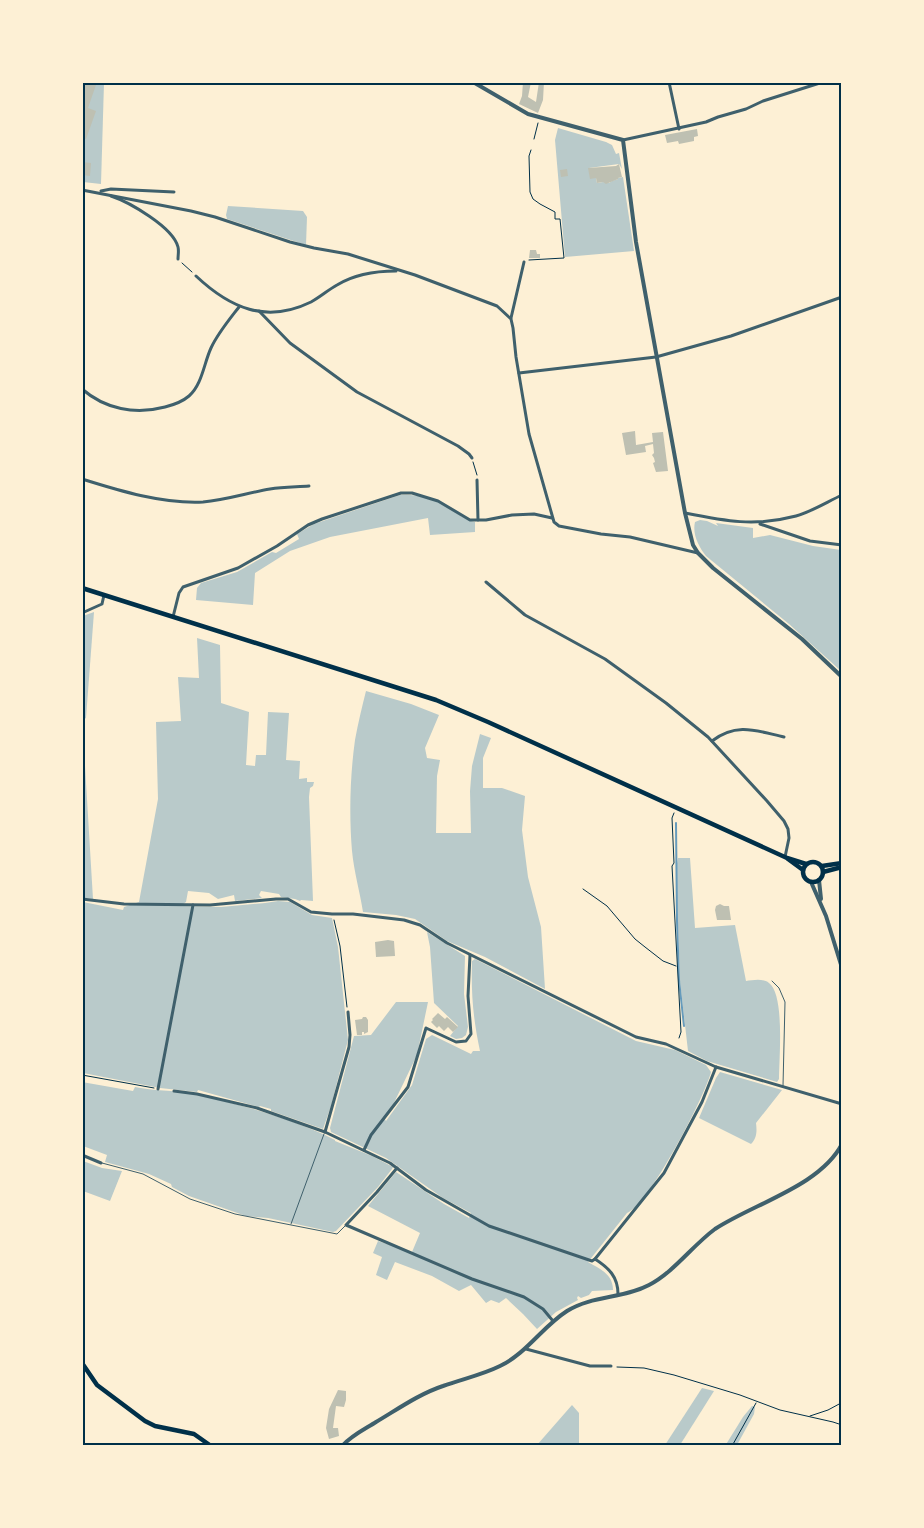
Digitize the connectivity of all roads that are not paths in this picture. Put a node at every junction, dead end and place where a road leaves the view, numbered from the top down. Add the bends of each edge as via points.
1 (473, 82) edge
2 (669, 82) edge
3 (823, 82) edge
4 (679, 129) junction
5 (623, 140) junction
6 (82, 190) edge
7 (98, 192) junction
8 (174, 192) dead end
9 (178, 259) road end
10 (524, 262) road end
11 (399, 270) junction
12 (196, 276) road end
13 (842, 297) edge
14 (239, 307) junction
15 (259, 311) junction
16 (511, 319) junction
17 (656, 357) junction
18 (519, 373) junction
19 (82, 389) edge
20 (472, 458) road end
21 (82, 479) edge
22 (477, 480) road end
23 (308, 486) dead end
24 (842, 495) edge
25 (685, 513) junction
26 (552, 518) junction
27 (478, 520) junction
28 (759, 524) junction
29 (842, 545) edge
30 (698, 553) junction
31 (486, 582) dead end
32 (82, 588) edge
33 (104, 595) junction
34 (82, 613) edge
35 (173, 616) junction
36 (842, 677) edge
37 (784, 737) dead end
38 (712, 741) junction
39 (786, 857) junction
40 (842, 863) edge
41 (806, 864) junction
42 (822, 866) junction
43 (842, 867) edge
44 (803, 870) junction
45 (824, 872) junction
46 (819, 880) junction
47 (811, 882) junction
48 (82, 899) edge
49 (821, 903) junction
50 (193, 905) junction
51 (470, 954) junction
52 (842, 968) edge
53 (772, 981) dead end
54 (348, 1012) road end
55 (716, 1067) junction
56 (783, 1087) junction
57 (158, 1089) road end
58 (174, 1091) dead end
59 (842, 1104) edge
60 (325, 1132) junction
61 (842, 1144) edge
62 (364, 1150) junction
63 (82, 1155) edge
64 (101, 1163) joint
65 (397, 1168) junction
66 (290, 1225) junction
67 (346, 1225) junction
68 (595, 1259) junction
69 (618, 1294) junction
70 (553, 1321) junction
71 (526, 1349) junction
72 (82, 1363) edge
73 (611, 1366) road end
74 (211, 1446) edge
75 (342, 1446) edge

1 - 5 street via 539,118
2 - 4 street
3 - 4 street
4 - 5 street
5 - 17 street
6 - 7 street
7 - 8 street via 111,189
7 - 9 street via 138,208 160,224 177,244
7 - 11 street via 215,217 290,242 348,254
10 - 16 street
11 - 15 street via 352,277 299,306
11 - 16 street via 488,301
12 - 14 street via 216,294
13 - 17 street via 731,336
14 - 15 street
14 - 19 street via 212,347 190,396 174,405 153,410 121,409 103,403
15 - 20 street via 290,343 357,392 458,446
16 - 18 street
17 - 18 street
17 - 25 street
18 - 26 street via 529,434
21 - 23 street via 126,492 200,502
22 - 27 street
24 - 28 street via 798,516
25 - 28 street
25 - 30 street
26 - 27 street via 534,514
26 - 30 street via 559,526 630,537
27 - 35 street via 470,520 427,497 401,493 308,525 238,568 183,587
28 - 29 street via 810,541
30 - 36 street via 802,639
31 - 38 street via 525,615 605,659
32 - 33 main road
33 - 34 street via 102,604
33 - 35 main road
35 - 39 main road via 436,700
37 - 38 street via 737,729 720,734
38 - 39 street via 784,821 789,838
39 - 41 main road
39 - 44 main road
40 - 42 main road
41 - 42 main road via 814,861
41 - 44 main road
42 - 45 main road
43 - 45 main road
44 - 47 main road via 804,878
45 - 46 main road
46 - 47 main road
46 - 49 street
47 - 49 street
48 - 50 street via 124,904
49 - 52 street
50 - 51 street via 288,899 311,912 395,918 420,925
50 - 57 street
51 - 55 street via 626,1032 681,1050
51 - 62 street via 468,996 471,1034 466,1041 456,1042 426,1028 408,1087
53 - 56 lane via 785,1002
54 - 60 street via 349,1047
55 - 56 street
55 - 68 street via 702,1102 664,1172
56 - 59 street
58 - 60 street via 257,1108
60 - 62 street
60 - 66 lane
61 - 69 street via 830,1162 812,1177 715,1230 654,1282
62 - 65 street
63 - 64 street
64 - 66 lane via 143,1174 208,1205
65 - 67 street
65 - 68 street via 426,1190 488,1226 592,1261
66 - 67 lane via 337,1234
67 - 70 street via 465,1276 524,1297 543,1309
68 - 69 street via 614,1275
69 - 70 street via 590,1300
70 - 71 street
71 - 73 street via 590,1366
71 - 75 street via 501,1366 441,1386 412,1400
72 - 74 main road via 97,1385 145,1421 194,1434

